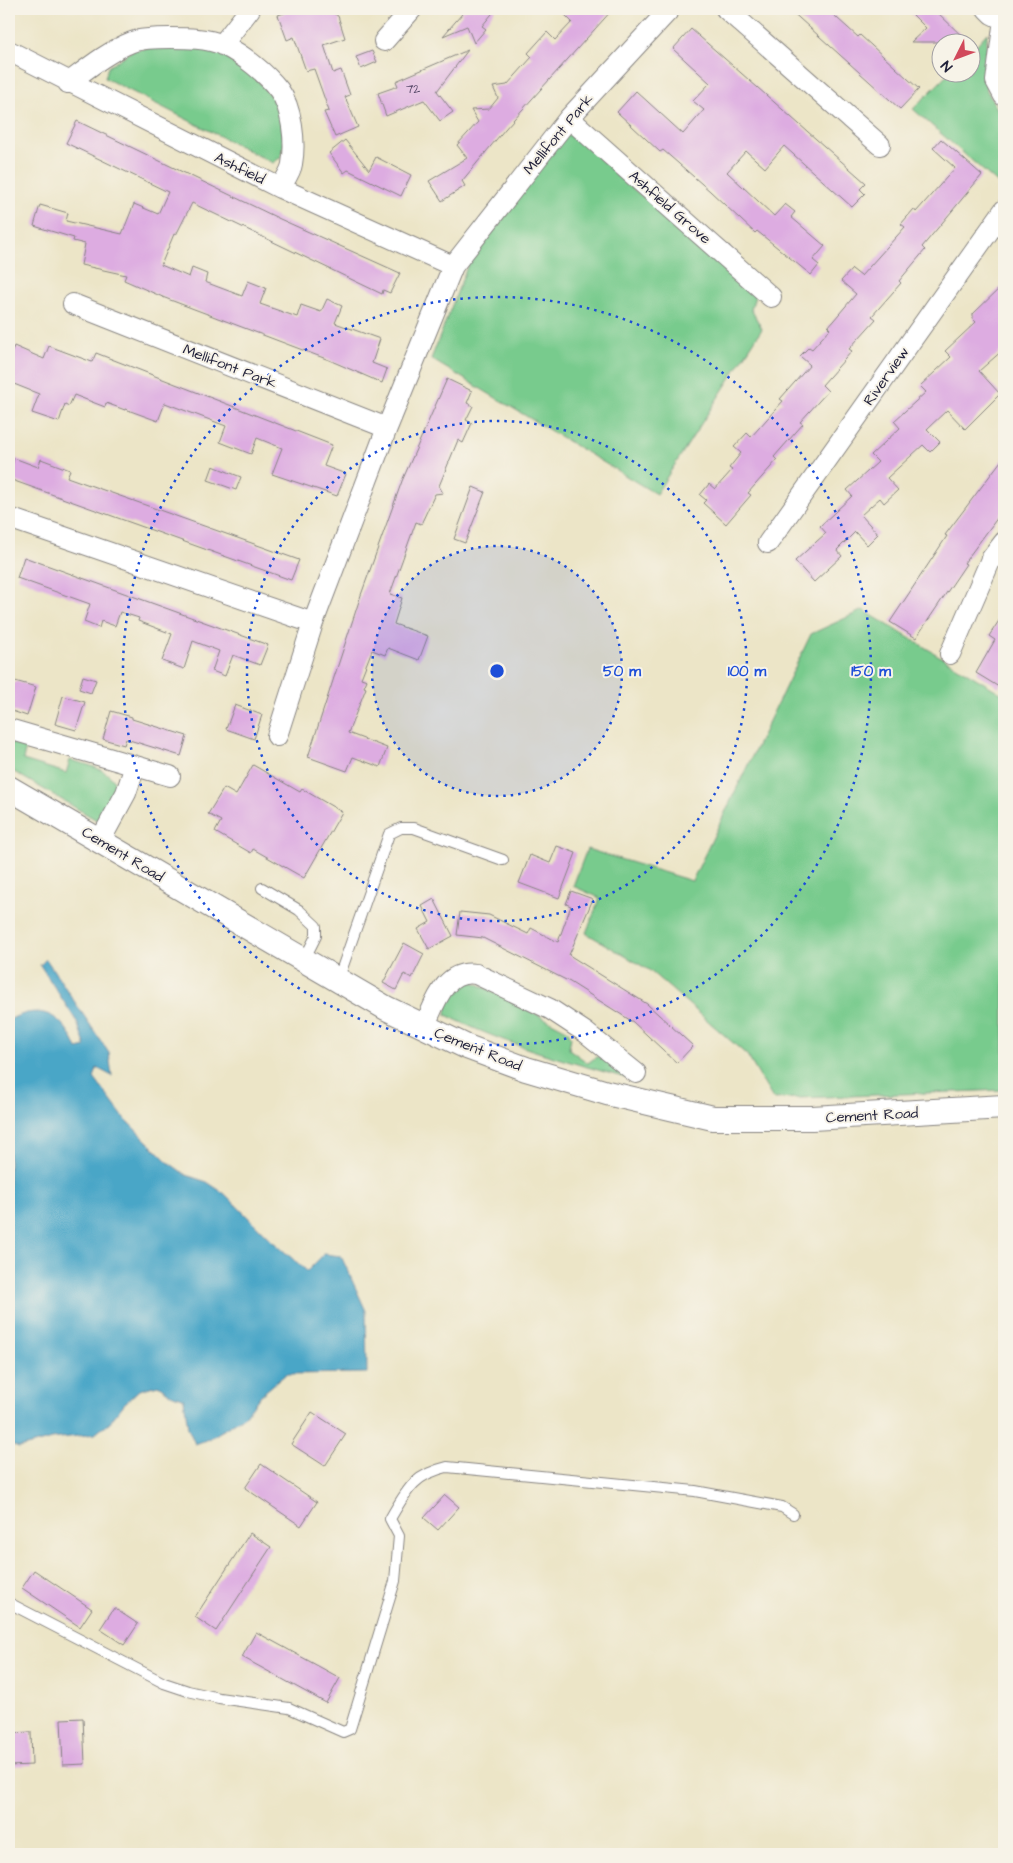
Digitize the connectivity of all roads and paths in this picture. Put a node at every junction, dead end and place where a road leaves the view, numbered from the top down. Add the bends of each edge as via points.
1 (250, 9) edge
2 (412, 9) edge
3 (670, 9) edge
4 (726, 9) edge
5 (987, 9) edge
6 (1004, 20) edge
7 (384, 41) dead end
8 (222, 45) junction
9 (9, 51) edge
10 (68, 83) junction
11 (1004, 96) edge
12 (569, 118) junction
13 (880, 145) dead end
14 (280, 188) junction
15 (1004, 210) edge
16 (453, 266) junction
17 (771, 297) dead end
18 (73, 304) dead end
19 (388, 428) junction
20 (9, 518) edge
21 (1004, 542) edge
22 (768, 543) dead end
23 (313, 622) junction
24 (950, 654) dead end
25 (9, 729) edge
26 (276, 736) dead end
27 (135, 766) junction
28 (170, 776) dead end
29 (9, 788) edge
30 (100, 841) junction
31 (503, 860) dead end
32 (262, 888) dead end
33 (303, 960) junction
34 (338, 980) junction
35 (424, 1027) junction
36 (636, 1073) dead end
37 (1004, 1107) edge
38 (793, 1514) dead end
39 (9, 1603) edge

1 - 8 street
2 - 7 street
3 - 12 street, Mellifont Park
4 - 13 street
5 - 6 street
6 - 11 street via 996,81
8 - 10 street, Ashfield via 192,38 133,42 99,60
8 - 14 street, Ashfield via 243,57 279,90 288,109 292,128 292,165
9 - 10 street, Ashfield
10 - 14 street, Ashfield
12 - 16 street, Mellifont Park
12 - 17 street, Ashfield Grove
14 - 16 street
15 - 22 street, Riverview
16 - 19 street, Mellifont Park
18 - 19 street, Mellifont Park
19 - 23 street, Mellifont Park
20 - 23 street
21 - 24 street via 992,558
23 - 26 street, Mellifont Park
25 - 27 street
27 - 28 street
27 - 30 street via 126,793
29 - 30 street, Cement Road
30 - 33 street, Cement Road
31 - 34 lane via 414,828 401,828 389,834
32 - 33 lane via 299,910 316,926 316,936
33 - 34 street, Cement Road
34 - 35 street, Cement Road
35 - 36 street via 448,981 466,972 476,974 550,1009
35 - 37 street, Cement Road via 526,1069 713,1118 812,1118
38 - 39 lane via 782,1507 686,1490 447,1467 428,1471 407,1490 390,1519 399,1536 395,1581 350,1729 342,1732 289,1708 219,1698 164,1683

